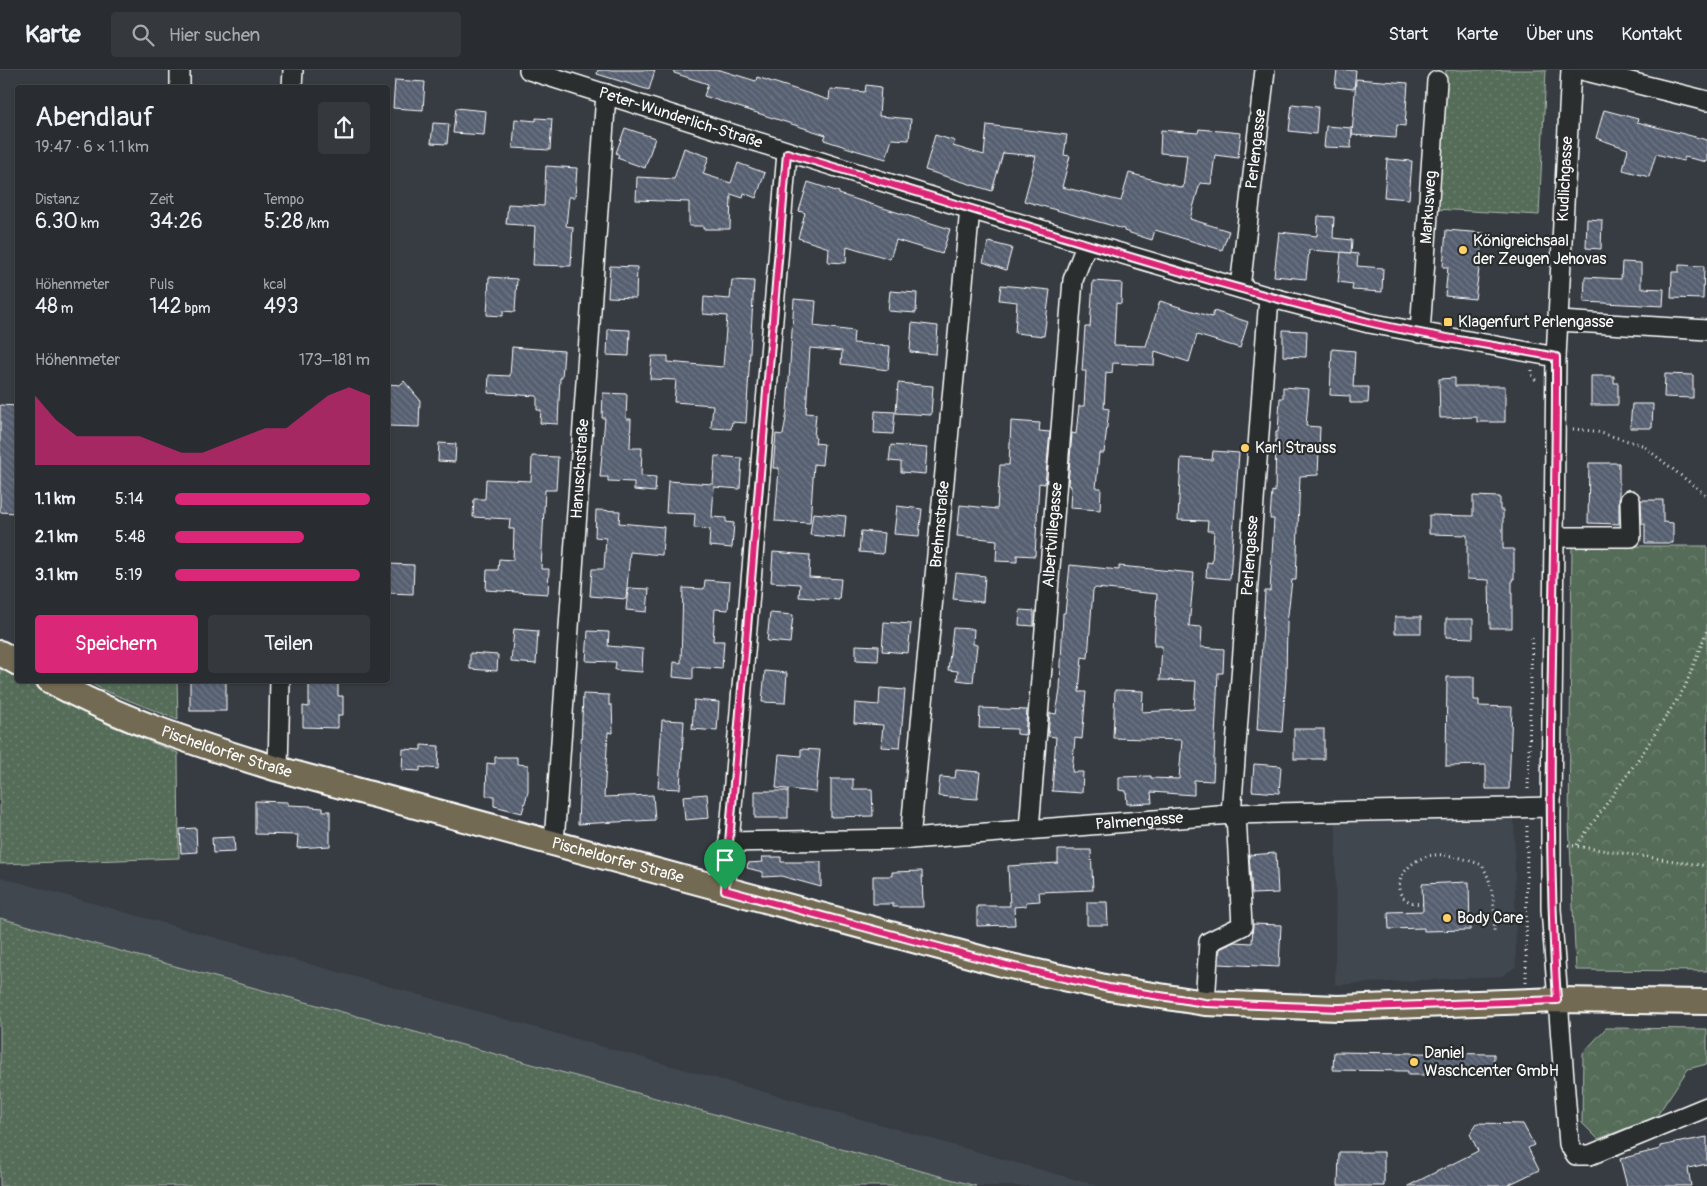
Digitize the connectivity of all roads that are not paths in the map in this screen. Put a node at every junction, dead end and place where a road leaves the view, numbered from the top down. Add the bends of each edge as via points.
1 (180, 70) edge
2 (293, 70) edge
3 (529, 70) edge
4 (1265, 70) edge
5 (1571, 70) edge
6 (1582, 70) edge
7 (1437, 81) dead end
8 (180, 85) edge
9 (292, 85) edge
10 (606, 94) junction
11 (1707, 101) edge
12 (787, 153) junction
13 (970, 209) junction
14 (1087, 243) junction
15 (1240, 288) junction
16 (1269, 297) junction
17 (1559, 321) junction
18 (1707, 330) edge
19 (1420, 333) junction
20 (1556, 357) junction
21 (1630, 500) dead end
22 (1554, 537) junction
23 (0, 653) edge
24 (15, 661) edge
25 (55, 683) edge
26 (280, 683) edge
27 (278, 769) junction
28 (1551, 807) junction
29 (1233, 814) junction
30 (1029, 830) junction
31 (910, 839) junction
32 (729, 842) junction
33 (554, 843) junction
34 (725, 890) junction
35 (1557, 1000) junction
36 (1707, 1002) edge
37 (1205, 1003) junction
38 (1707, 1107) edge

1 - 8 street
2 - 9 street
3 - 10 street, Peter-Wunderlich-Straße
4 - 15 street, Perlengasse
5 - 17 street, Kudlichgasse
6 - 11 street
7 - 19 street, Markusweg
10 - 12 street, Peter-Wunderlich-Straße
10 - 33 street, Hanuschstraße
12 - 13 street, Peter-Wunderlich-Straße
12 - 32 street
13 - 14 street, Peter-Wunderlich-Straße
13 - 31 street, Brehmstraße
14 - 15 street, Peter-Wunderlich-Straße
14 - 30 street, Albertvillegasse via 1073,280
15 - 16 street, Peter-Wunderlich-Straße
16 - 19 street, Peter-Wunderlich-Straße
16 - 29 street, Perlengasse
17 - 18 street
17 - 20 street, Kudlichgasse
19 - 20 street, Peter-Wunderlich-Straße
20 - 22 street, Kudlichgasse
21 - 22 street via 1631,537
22 - 28 street, Kudlichgasse
23 - 24 main road
25 - 27 main road, Pischeldorfer Straße via 124,717 183,740
26 - 27 street
27 - 33 main road, Pischeldorfer Straße
28 - 29 street, Palmengasse
28 - 35 street, Kudlichgasse via 1551,909
29 - 30 street, Palmengasse
29 - 37 street, Perlengasse via 1242,926 1209,942
30 - 31 street, Palmengasse
31 - 32 street, Palmengasse
32 - 34 street
33 - 34 main road, Pischeldorfer Straße
34 - 37 main road, Pischeldorfer Straße via 1006,965 1109,988
35 - 36 main road, Pischeldorfer Straße
35 - 37 main road, Pischeldorfer Straße via 1338,1008
35 - 38 street, Kudlichgasse via 1569,1144 1576,1155 1590,1155

